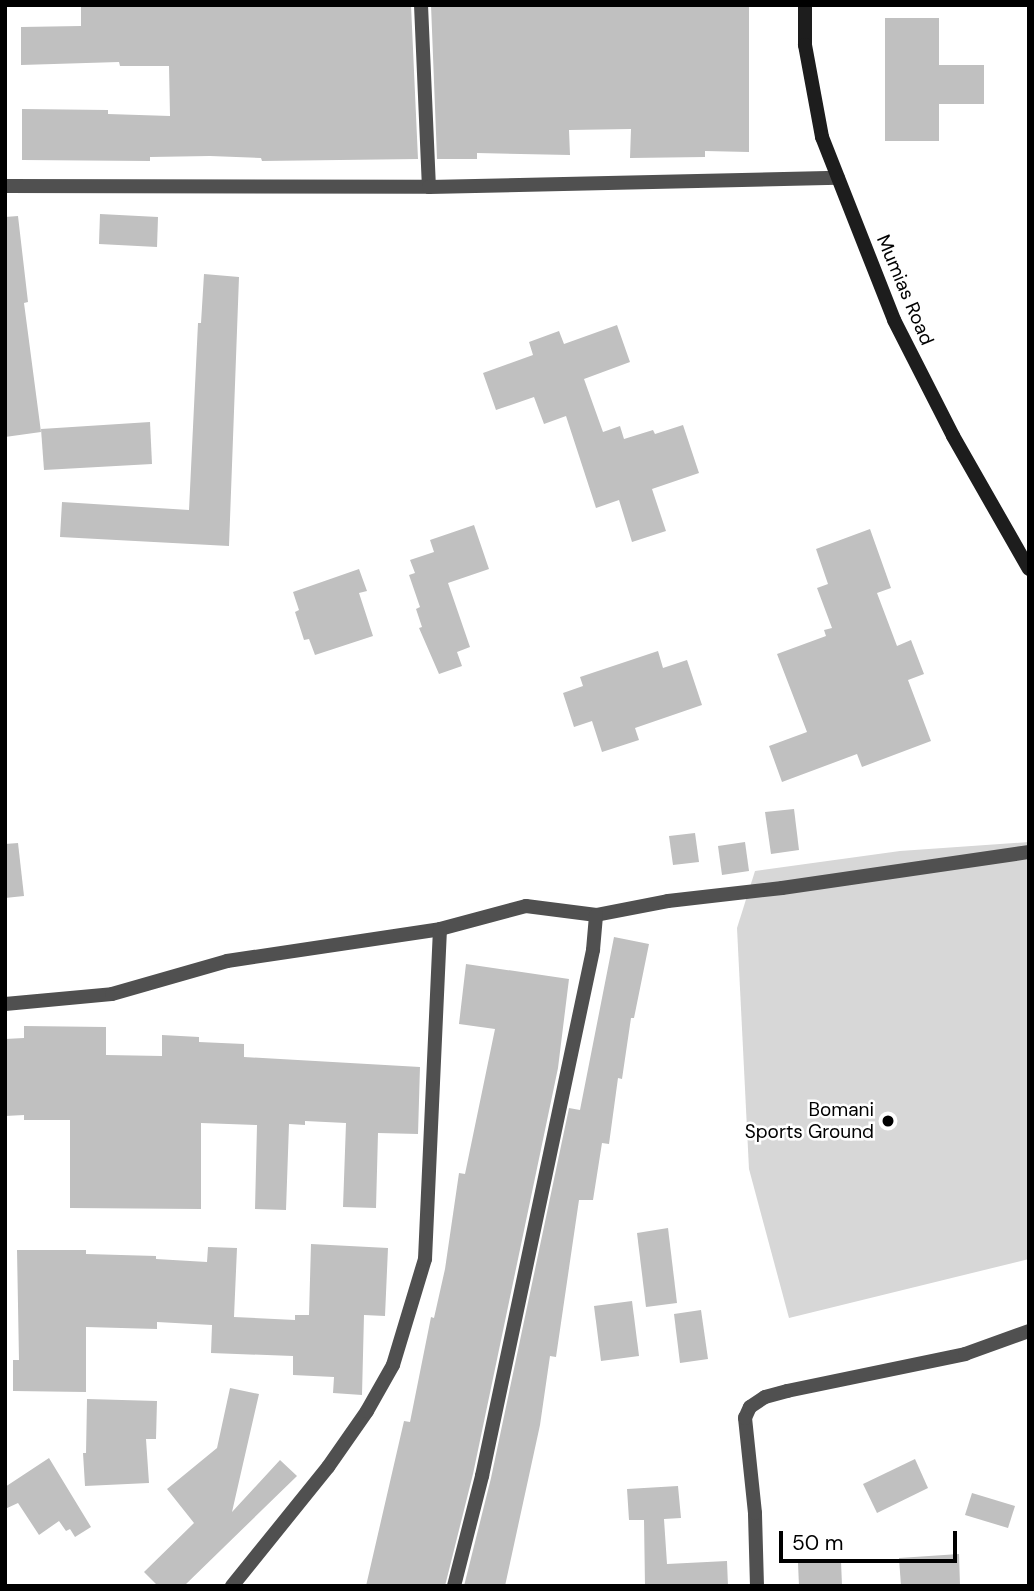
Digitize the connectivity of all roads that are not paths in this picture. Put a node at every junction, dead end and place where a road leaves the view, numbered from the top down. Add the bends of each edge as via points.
1 (421, 5) edge
2 (805, 5) edge
3 (838, 177) junction
4 (5, 186) edge
5 (429, 187) junction
6 (1029, 569) edge
7 (1029, 852) edge
8 (596, 915) junction
9 (440, 929) junction
10 (5, 1004) edge
11 (1029, 1331) edge
12 (232, 1586) edge
13 (454, 1586) edge
14 (757, 1586) edge

1 - 5 street
2 - 3 street, Mumias Road via 811,84 822,138
3 - 5 street
3 - 6 street, Mumias Road via 894,320
4 - 5 street
7 - 8 street
8 - 9 street via 526,906
8 - 13 street via 593,950 482,1476
9 - 10 street via 227,961 112,994
9 - 12 street via 425,1259 393,1365 328,1467
11 - 14 street via 965,1354 787,1391 750,1407 745,1418

